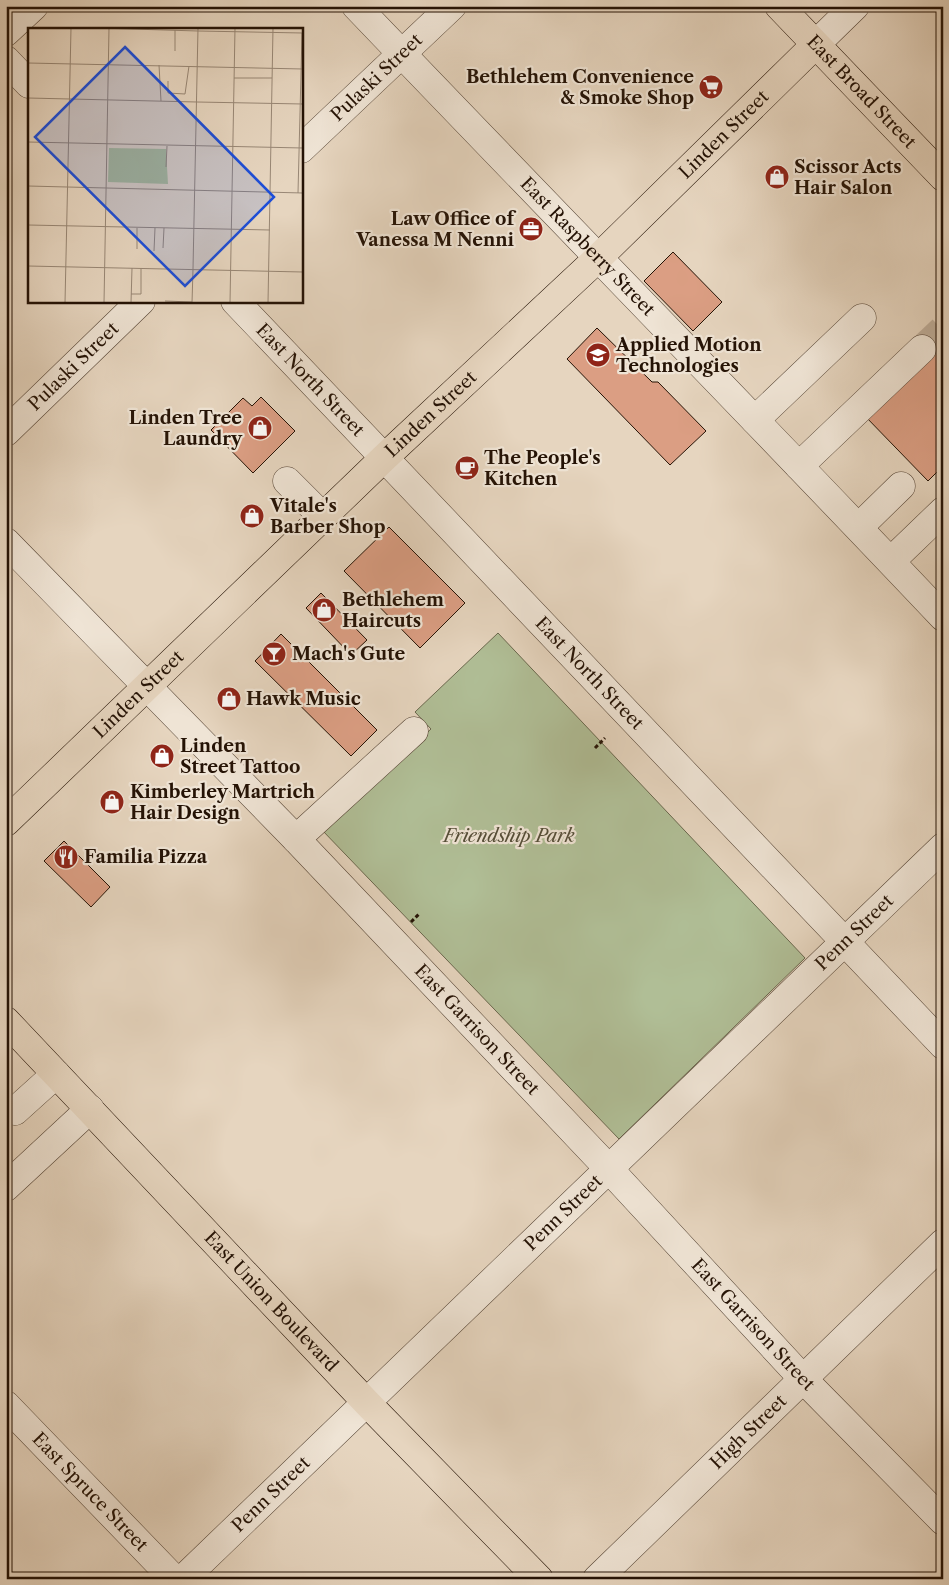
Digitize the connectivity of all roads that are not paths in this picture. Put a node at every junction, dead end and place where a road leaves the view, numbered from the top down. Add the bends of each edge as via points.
1 (34, 6) edge
2 (356, 6) edge
3 (452, 6) edge
4 (779, 6) edge
5 (856, 6) edge
6 (6, 32) edge
7 (815, 45) junction
8 (402, 54) junction
9 (6, 60) edge
10 (28, 83) edge
11 (302, 148) edge
12 (943, 177) edge
13 (597, 259) junction
14 (140, 302) edge
15 (236, 302) edge
16 (862, 318) dead end
17 (922, 349) tunnel mouth
18 (755, 420) junction
19 (6, 432) edge
20 (385, 457) junction
21 (799, 466) junction
22 (288, 481) dead end
23 (902, 486) dead end
24 (943, 511) edge
25 (323, 517) junction
26 (859, 528) junction
27 (6, 542) edge
28 (891, 561) junction
29 (943, 617) edge
30 (147, 687) junction
31 (414, 731) dead end
32 (6, 822) edge
33 (296, 839) junction
34 (943, 846) edge
35 (845, 942) junction
36 (6, 1021) edge
37 (943, 1045) edge
38 (56, 1074) junction
39 (90, 1110) junction
40 (9, 1111) edge
41 (609, 1169) junction
42 (6, 1187) edge
43 (943, 1243) edge
44 (804, 1380) junction
45 (367, 1403) junction
46 (6, 1405) edge
47 (943, 1521) edge
48 (174, 1579) edge
49 (183, 1579) edge
50 (539, 1579) edge
51 (597, 1579) edge

1 - 6 street
2 - 8 street, East Raspberry Street
3 - 8 street, Pulaski Street
4 - 7 main road, East Broad Street
5 - 7 street, Linden Street
7 - 12 main road, East Broad Street
7 - 13 main road, Linden Street
8 - 11 street, Pulaski Street
8 - 13 street, East Raspberry Street
9 - 10 street
13 - 18 street, East Raspberry Street
13 - 20 main road, Linden Street
14 - 19 street, Pulaski Street
15 - 20 street, East North Street
16 - 18 street
17 - 21 street
18 - 21 street, East Raspberry Street
20 - 25 main road, Linden Street
20 - 35 street, East North Street
21 - 26 street, East Raspberry Street
22 - 25 street
23 - 26 street
24 - 28 street
25 - 30 main road, Linden Street
26 - 28 street, East Raspberry Street
27 - 30 street, East Garrison Street
28 - 29 street, East Raspberry Street
30 - 32 main road, Linden Street
30 - 33 street, East Garrison Street
31 - 33 street
33 - 41 street, East Garrison Street
34 - 35 street, Penn Street
35 - 37 street, East North Street
35 - 41 street, Penn Street
36 - 38 main road, East Union Boulevard
38 - 39 main road, East Union Boulevard
38 - 40 street
39 - 42 street
39 - 45 main road, East Union Boulevard
41 - 44 street, East Garrison Street
41 - 45 street, Penn Street
43 - 44 street, High Street
44 - 47 street, East Garrison Street
44 - 51 street, High Street
45 - 49 street, Penn Street
45 - 50 main road, East Union Boulevard
46 - 48 street, East Spruce Street

